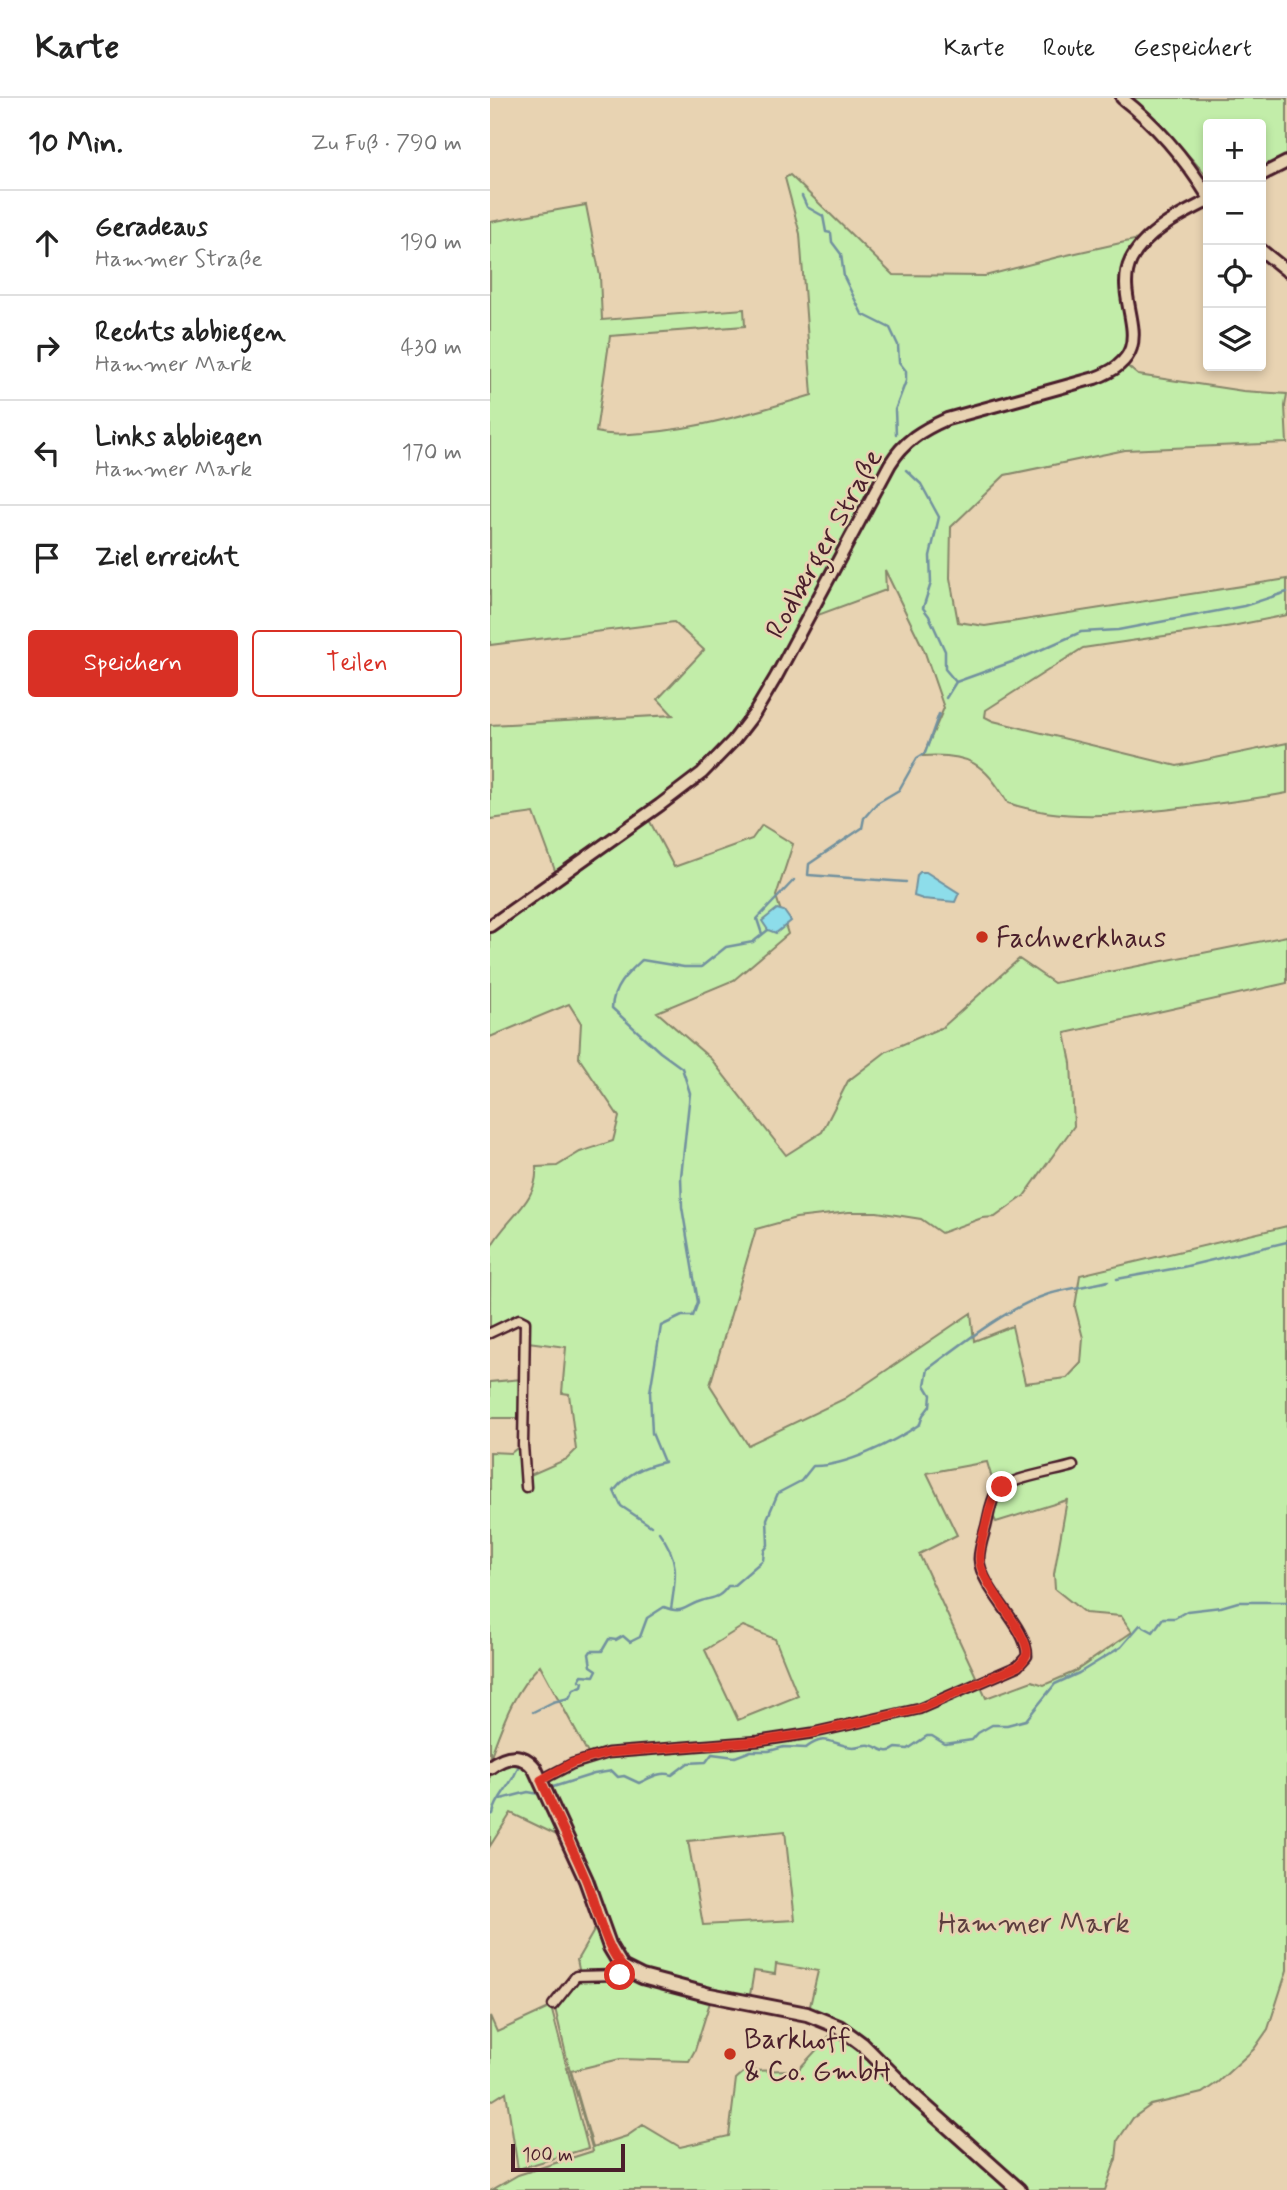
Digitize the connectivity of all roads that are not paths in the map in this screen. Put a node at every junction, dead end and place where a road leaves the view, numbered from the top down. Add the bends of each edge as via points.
1 (1122, 98) edge
2 (1287, 162) edge
3 (1266, 172) edge
4 (1203, 191) edge
5 (1203, 201) edge
6 (1266, 254) edge
7 (1287, 271) edge
8 (490, 926) edge
9 (490, 1333) edge
10 (1073, 1466) dead end
11 (526, 1487) dead end
12 (490, 1767) edge
13 (541, 1780) junction
14 (626, 1970) junction
15 (553, 2005) dead end
16 (1019, 2190) edge

1 - 4 street via 1167,137
2 - 3 street
5 - 8 street, Rodberger Straße via 1162,228 1132,258 1126,281 1133,338 1121,363 1095,378 947,419 910,439 890,464 776,677 734,740 676,792
6 - 7 street
9 - 11 street via 519,1319 525,1322
10 - 13 street via 1009,1483 998,1489 991,1504 979,1560 1027,1649 1018,1666 919,1709 759,1741 608,1753 572,1763
12 - 13 main road via 507,1757 520,1757
13 - 14 main road via 583,1872 610,1947
14 - 15 street via 620,1975 576,1976
14 - 16 main road via 710,1995 807,2014 839,2027 862,2043

